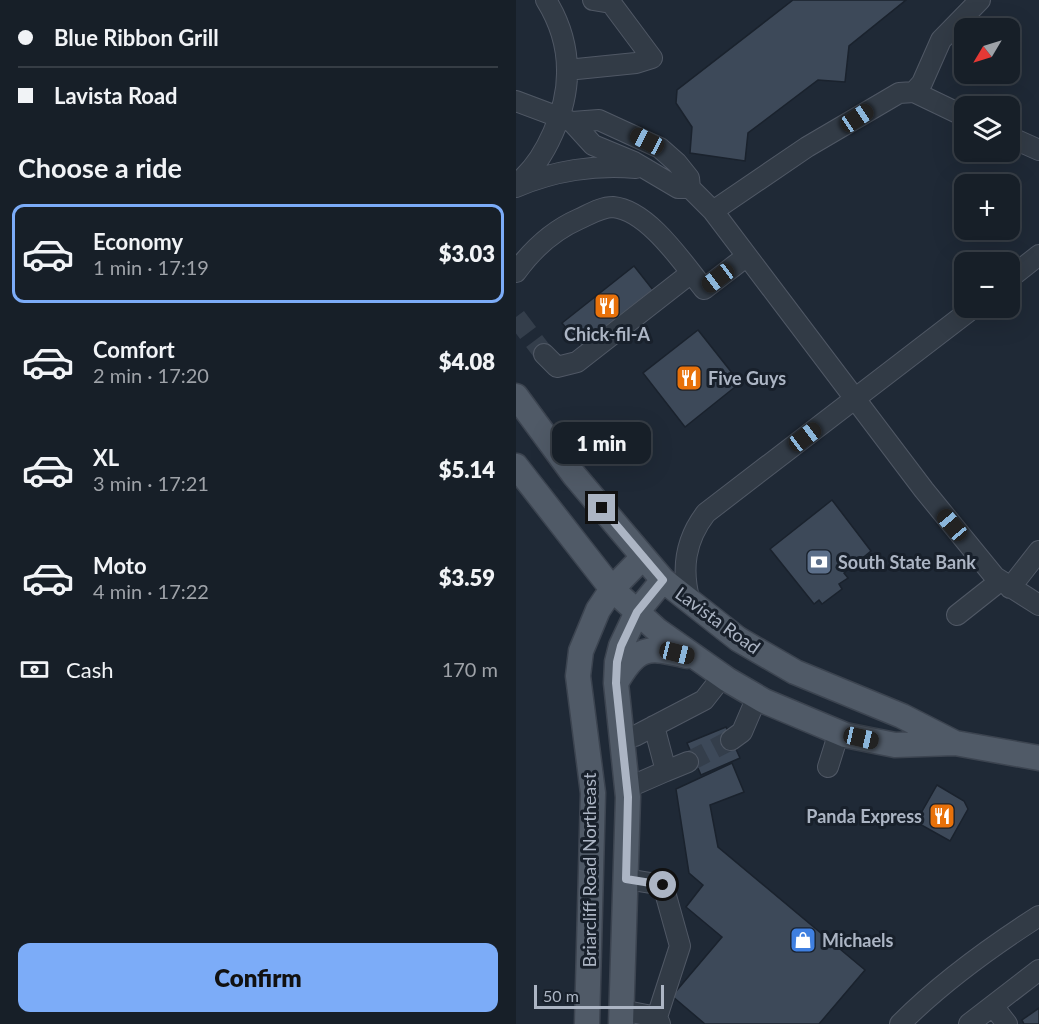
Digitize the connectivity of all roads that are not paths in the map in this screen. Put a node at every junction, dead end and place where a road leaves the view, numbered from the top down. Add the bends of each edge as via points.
1 (546, 0) edge
2 (980, 0) edge
3 (605, 1) edge
4 (567, 70) junction
5 (914, 92) junction
6 (516, 101) edge
7 (954, 111) edge
8 (565, 119) junction
9 (1020, 141) edge
10 (1039, 150) edge
11 (645, 168) junction
12 (516, 186) edge
13 (690, 188) junction
14 (713, 211) junction
15 (1039, 255) edge
16 (747, 256) junction
17 (1020, 270) edge
18 (516, 272) edge
19 (691, 273) junction
20 (960, 318) edge
21 (544, 354) tunnel mouth
22 (516, 396) edge
23 (856, 399) junction
24 (516, 466) edge
25 (1039, 551) edge
26 (644, 557) junction
27 (663, 580) junction
28 (1005, 584) junction
29 (612, 589) junction
30 (690, 602) junction
31 (1039, 605) edge
32 (637, 612) junction
33 (957, 615) dead end
34 (691, 656) junction
35 (722, 677) junction
36 (616, 683) junction
37 (758, 697) junction
38 (654, 726) junction
39 (839, 732) junction
40 (623, 737) junction
41 (731, 740) tunnel mouth
42 (955, 743) junction
43 (1039, 758) edge
44 (688, 762) tunnel mouth
45 (828, 767) dead end
46 (666, 771) junction
47 (627, 788) junction
48 (626, 879) junction
49 (1039, 916) edge
50 (1039, 922) edge
51 (1011, 934) junction
52 (1039, 970) edge
53 (993, 1006) junction
54 (621, 1017) edge
55 (658, 1020) edge
56 (587, 1024) edge
57 (900, 1024) edge
58 (971, 1024) edge
59 (1006, 1024) edge

1 - 4 street via 562,32
2 - 5 street via 941,40
3 - 4 street via 652,58
4 - 8 street
5 - 7 street
5 - 14 street via 884,100
6 - 8 street
8 - 11 street via 593,145
8 - 12 street
8 - 13 street via 599,120 660,148 689,178
9 - 10 street
11 - 12 street via 582,169
11 - 13 street via 678,188
13 - 14 street
14 - 16 street
15 - 17 street
16 - 19 street via 704,289
16 - 23 street
18 - 19 street via 539,246 568,224 602,208 614,207 630,212 647,225
19 - 21 street via 577,362 557,367
20 - 23 street
22 - 26 main road, Lavista Road via 574,475
23 - 28 street via 924,490
23 - 30 street via 706,513 689,539 685,580
24 - 29 main road, Lavista Road
25 - 28 street
26 - 27 main road, Lavista Road
26 - 29 main road, Briarcliff Road Northeast
27 - 30 main road, Lavista Road
27 - 32 main road, Briarcliff Road Northeast
28 - 31 street
28 - 33 street
29 - 32 main road, Lavista Road
29 - 56 main road, Briarcliff Road Northeast via 598,609 581,651 578,676 593,793
30 - 42 main road, Lavista Road via 738,639 795,672 902,716
32 - 34 main road, Lavista Road
32 - 36 main road, Briarcliff Road Northeast via 621,646
34 - 35 main road, Lavista Road
34 - 36 main road via 647,650 628,662
35 - 37 main road, Lavista Road
35 - 38 street via 704,700
36 - 40 main road, Briarcliff Road Northeast
37 - 39 main road, Lavista Road
37 - 41 street via 739,736
38 - 40 street
38 - 46 street
39 - 42 main road, Lavista Road via 895,746
39 - 45 street
40 - 47 main road, Briarcliff Road Northeast
42 - 43 main road, Lavista Road
44 - 46 street
46 - 47 street
47 - 48 main road, Briarcliff Road Northeast
48 - 54 main road, Briarcliff Road Northeast
48 - 55 street via 663,885 680,946
49 - 51 street
50 - 51 street
51 - 57 street via 926,999
52 - 53 street
53 - 58 street
53 - 59 street
54 - 55 street

